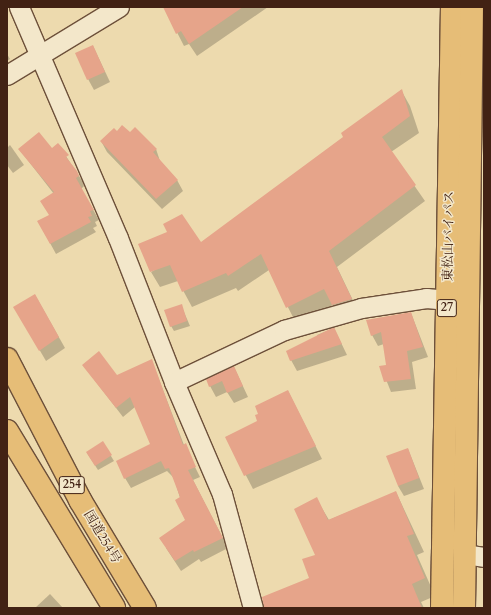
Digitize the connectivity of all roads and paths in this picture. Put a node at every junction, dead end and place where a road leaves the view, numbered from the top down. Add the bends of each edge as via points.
1 (19, 7) edge
2 (119, 7) edge
3 (452, 7) edge
4 (476, 15) edge
5 (39, 55) junction
6 (7, 75) edge
7 (448, 300) junction
8 (7, 359) edge
9 (174, 382) junction
10 (7, 431) edge
11 (474, 556) edge
12 (114, 608) edge
13 (145, 608) edge
14 (253, 608) edge
15 (442, 608) edge
16 (464, 608) edge

1 - 5 street
2 - 5 street
3 - 7 main road, 東松山バイパス / 27
4 - 11 main road, 東松山バイパス / 27
5 - 6 street
5 - 9 street via 118,238
7 - 9 street via 426,298 361,308 284,330
7 - 15 main road, 東松山バイパス / 27
8 - 13 main road, 国道254号 / 254 via 80,500
9 - 14 street via 222,494
10 - 12 main road, 254
11 - 16 main road, 東松山バイパス / 27

